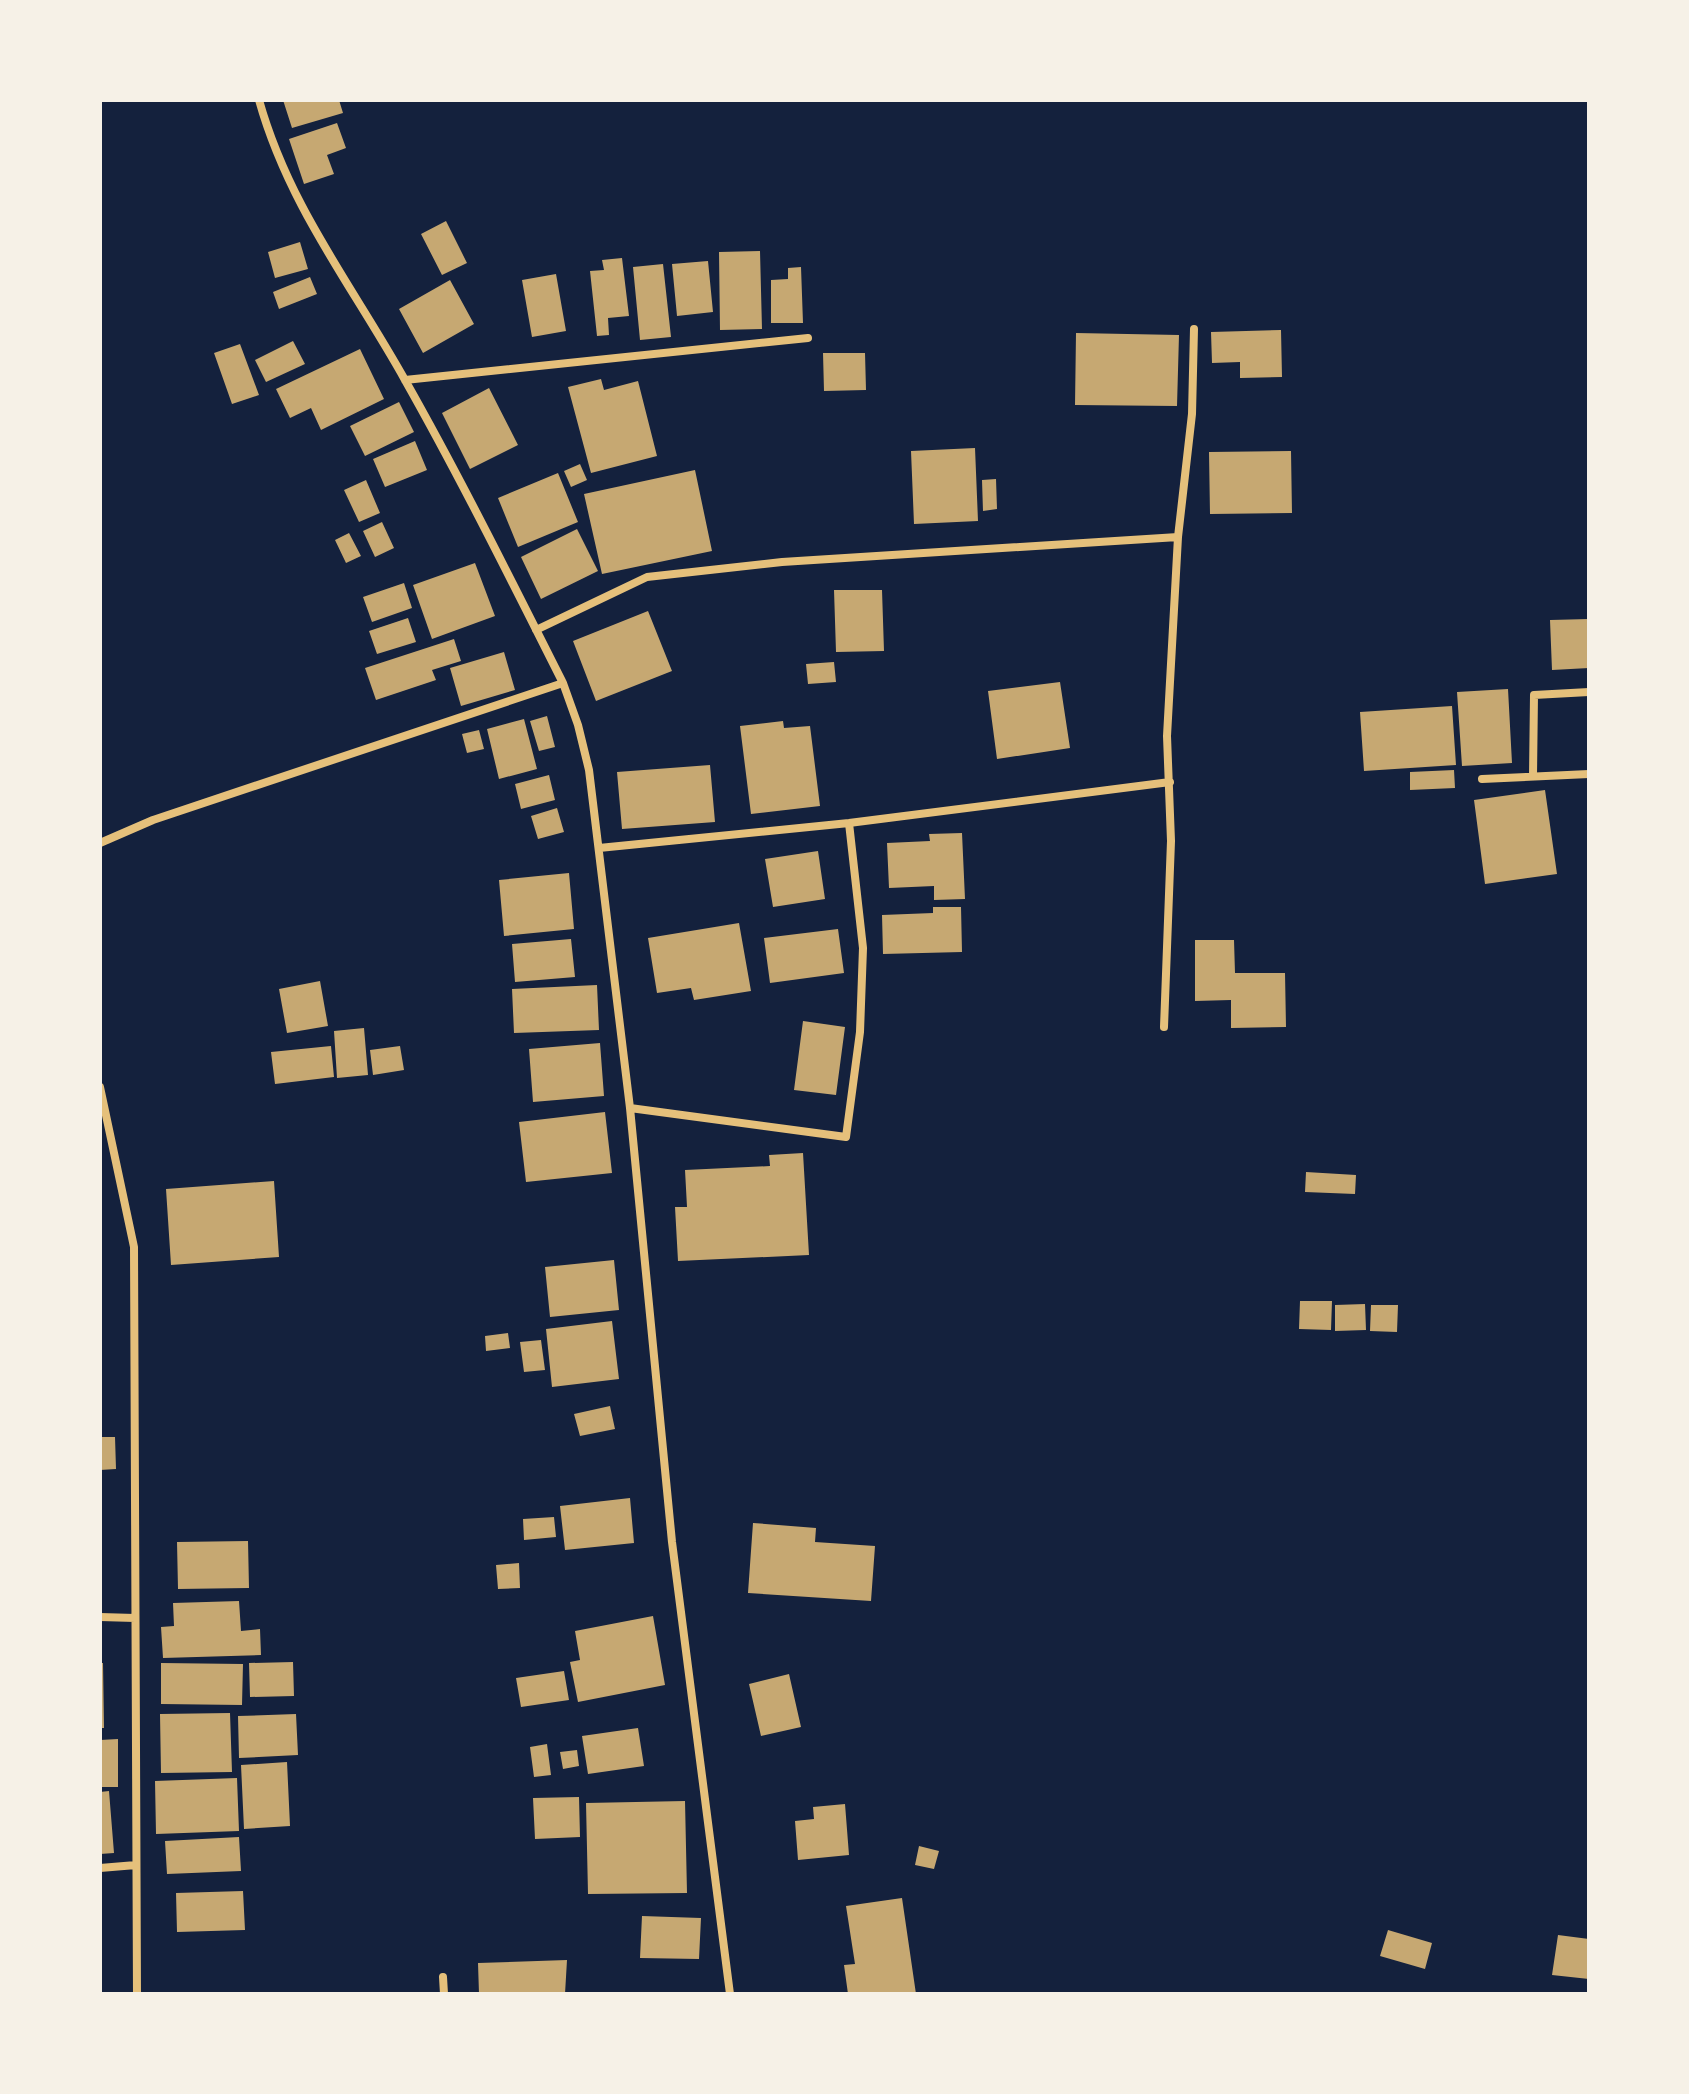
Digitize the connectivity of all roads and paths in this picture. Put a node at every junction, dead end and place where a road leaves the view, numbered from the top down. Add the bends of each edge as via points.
1 (259, 100) edge
2 (1194, 329) dead end
3 (808, 338) dead end
4 (405, 380) junction
5 (1178, 537) junction
6 (536, 630) junction
7 (563, 683) junction
8 (1589, 692) edge
9 (1589, 774) edge
10 (1533, 776) junction
11 (1482, 779) dead end
12 (1170, 782) junction
13 (849, 823) junction
14 (100, 843) edge
15 (599, 848) junction
16 (1164, 1027) dead end
17 (100, 1087) edge
18 (630, 1108) junction
19 (100, 1617) edge
20 (135, 1618) junction
21 (136, 1865) junction
22 (100, 1868) edge
23 (443, 1977) dead end
24 (137, 1994) edge
25 (444, 1994) edge
26 (730, 1994) edge

1 - 4 street via 303,213
2 - 5 street via 1192,414
3 - 4 street
4 - 6 street
5 - 6 street via 782,562 647,577
5 - 12 street via 1167,736
6 - 7 street
7 - 14 street via 153,820
7 - 15 street via 589,770
8 - 10 street via 1534,695
9 - 10 street
10 - 11 street
12 - 13 street
12 - 16 street
13 - 15 street
13 - 18 street via 863,948 860,1032 846,1137
15 - 18 street
17 - 20 street via 134,1247
18 - 26 street via 672,1542
19 - 20 street
20 - 21 street
21 - 22 street
21 - 24 street
23 - 25 street

